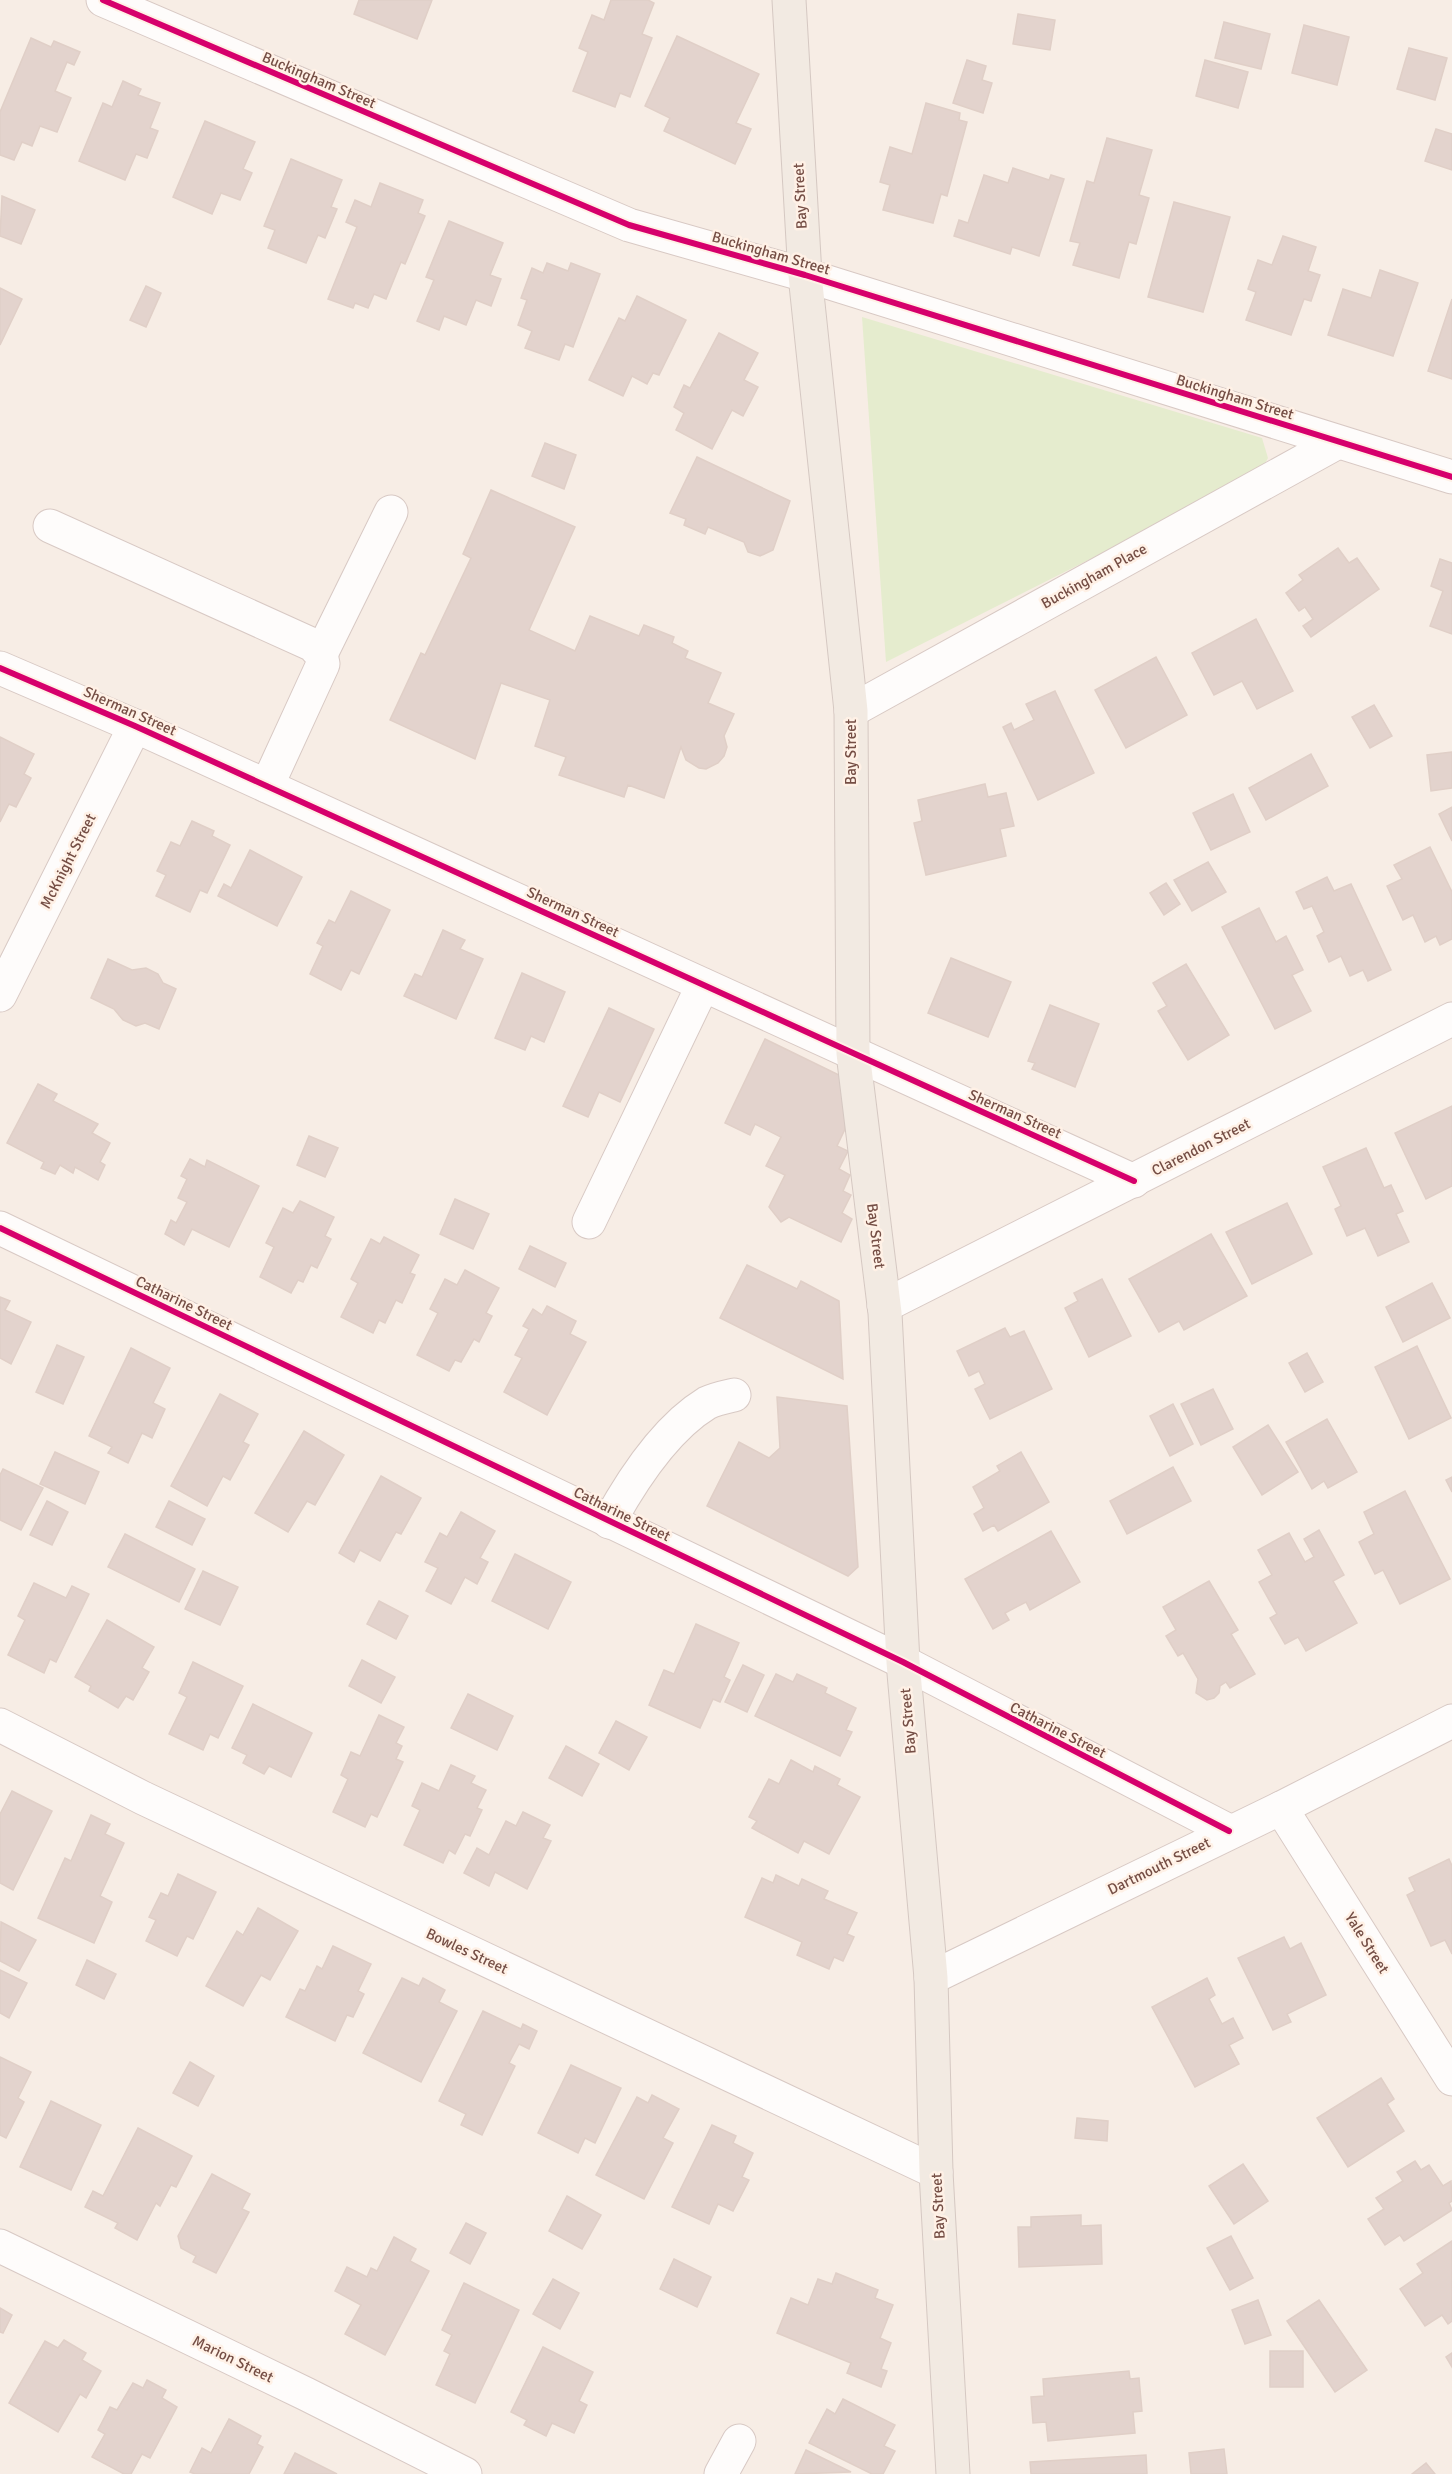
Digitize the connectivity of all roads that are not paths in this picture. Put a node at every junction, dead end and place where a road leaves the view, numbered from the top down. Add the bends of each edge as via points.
1 (102, 0) edge
2 (789, 0) edge
3 (805, 275) junction
4 (1338, 442) junction
5 (1452, 477) edge
6 (391, 512) dead end
7 (50, 526) dead end
8 (321, 654) junction
9 (0, 668) edge
10 (851, 711) junction
11 (135, 726) junction
12 (267, 786) junction
13 (703, 985) junction
14 (0, 996) edge
15 (1452, 1019) edge
16 (853, 1053) junction
17 (1134, 1181) junction
18 (589, 1222) dead end
19 (0, 1228) edge
20 (884, 1306) junction
21 (734, 1395) dead end
22 (609, 1521) junction
23 (903, 1662) junction
24 (1452, 1721) edge
25 (0, 1725) edge
26 (1281, 1808) junction
27 (1229, 1832) junction
28 (931, 1978) junction
29 (1452, 2079) edge
30 (936, 2172) junction
31 (0, 2246) edge
32 (739, 2441) dead end
33 (465, 2474) edge
34 (721, 2474) edge
35 (953, 2474) edge

1 - 3 street, Buckingham Street via 629,225
2 - 3 main road, Bay Street
3 - 4 street, Buckingham Street
3 - 10 main road, Bay Street
4 - 5 street, Buckingham Street
4 - 10 street, Buckingham Place
6 - 8 street
7 - 8 street via 313,645
8 - 12 street via 322,664 312,691
9 - 11 street, Sherman Street
10 - 16 main road, Bay Street
11 - 12 street, Sherman Street
11 - 14 street, McKnight Street
12 - 13 street, Sherman Street
13 - 16 street, Sherman Street
13 - 18 street
15 - 17 street, Clarendon Street
16 - 17 street, Sherman Street
16 - 20 main road, Bay Street
17 - 20 street, Clarendon Street
19 - 22 street, Catharine Street
20 - 23 main road, Bay Street
21 - 22 street via 697,1410 664,1442 628,1487
22 - 23 street, Catharine Street
23 - 27 street, Catharine Street
23 - 28 main road, Bay Street
24 - 26 street, Dartmouth Street
25 - 30 street, Bowles Street via 143,1798
26 - 27 street, Dartmouth Street
26 - 29 street, Yale Street
27 - 28 street, Dartmouth Street
28 - 30 main road, Bay Street
30 - 35 main road, Bay Street
31 - 33 street, Marion Street
32 - 34 street

